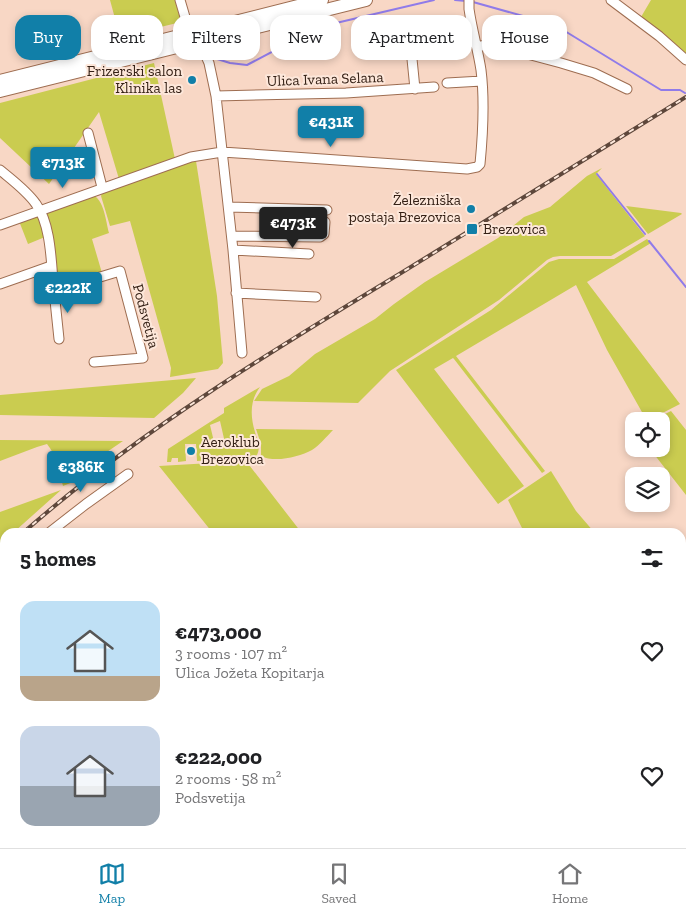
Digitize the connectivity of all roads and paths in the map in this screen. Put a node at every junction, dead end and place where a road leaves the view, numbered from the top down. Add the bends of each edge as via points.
1 (180, 0) edge
2 (322, 0) edge
3 (366, 0) edge
4 (611, 0) edge
5 (469, 2) edge
6 (184, 15) edge
7 (476, 44) junction
8 (208, 60) edge
9 (686, 60) edge
10 (0, 80) edge
11 (482, 82) junction
12 (447, 83) dead end
13 (434, 87) dead end
14 (415, 89) junction
15 (627, 89) dead end
16 (0, 91) edge
17 (216, 96) junction
18 (88, 133) dead end
19 (222, 152) junction
20 (0, 170) edge
21 (102, 187) junction
22 (228, 207) junction
23 (40, 210) junction
24 (326, 210) dead end
25 (325, 222) dead end
26 (0, 225) edge
27 (232, 236) junction
28 (234, 250) junction
29 (309, 254) dead end
30 (51, 266) junction
31 (0, 284) edge
32 (54, 291) junction
33 (236, 293) junction
34 (316, 297) dead end
35 (59, 339) dead end
36 (242, 353) dead end
37 (94, 362) dead end
38 (128, 474) dead end
39 (55, 528) edge

1 - 6 street
2 - 10 highway
3 - 16 highway
4 - 9 street
5 - 7 street
7 - 11 street
7 - 14 street via 411,49
7 - 15 street via 490,44 562,63 594,73
8 - 17 street
11 - 12 street
11 - 19 street via 480,164 474,169
13 - 14 street, Ulica Ivana Selana
14 - 17 street, Ulica Ivana Selana
17 - 19 street
18 - 21 street
19 - 21 street via 191,157
19 - 22 street
20 - 23 street
21 - 23 street
22 - 24 street
22 - 27 street
23 - 26 street
23 - 30 street
25 - 27 street via 324,234 314,238
27 - 28 street
28 - 29 street
28 - 33 street
30 - 31 street
30 - 32 street
32 - 35 street
32 - 37 street, Podsvetija via 120,271 143,358
33 - 34 street
33 - 36 street
38 - 39 street

